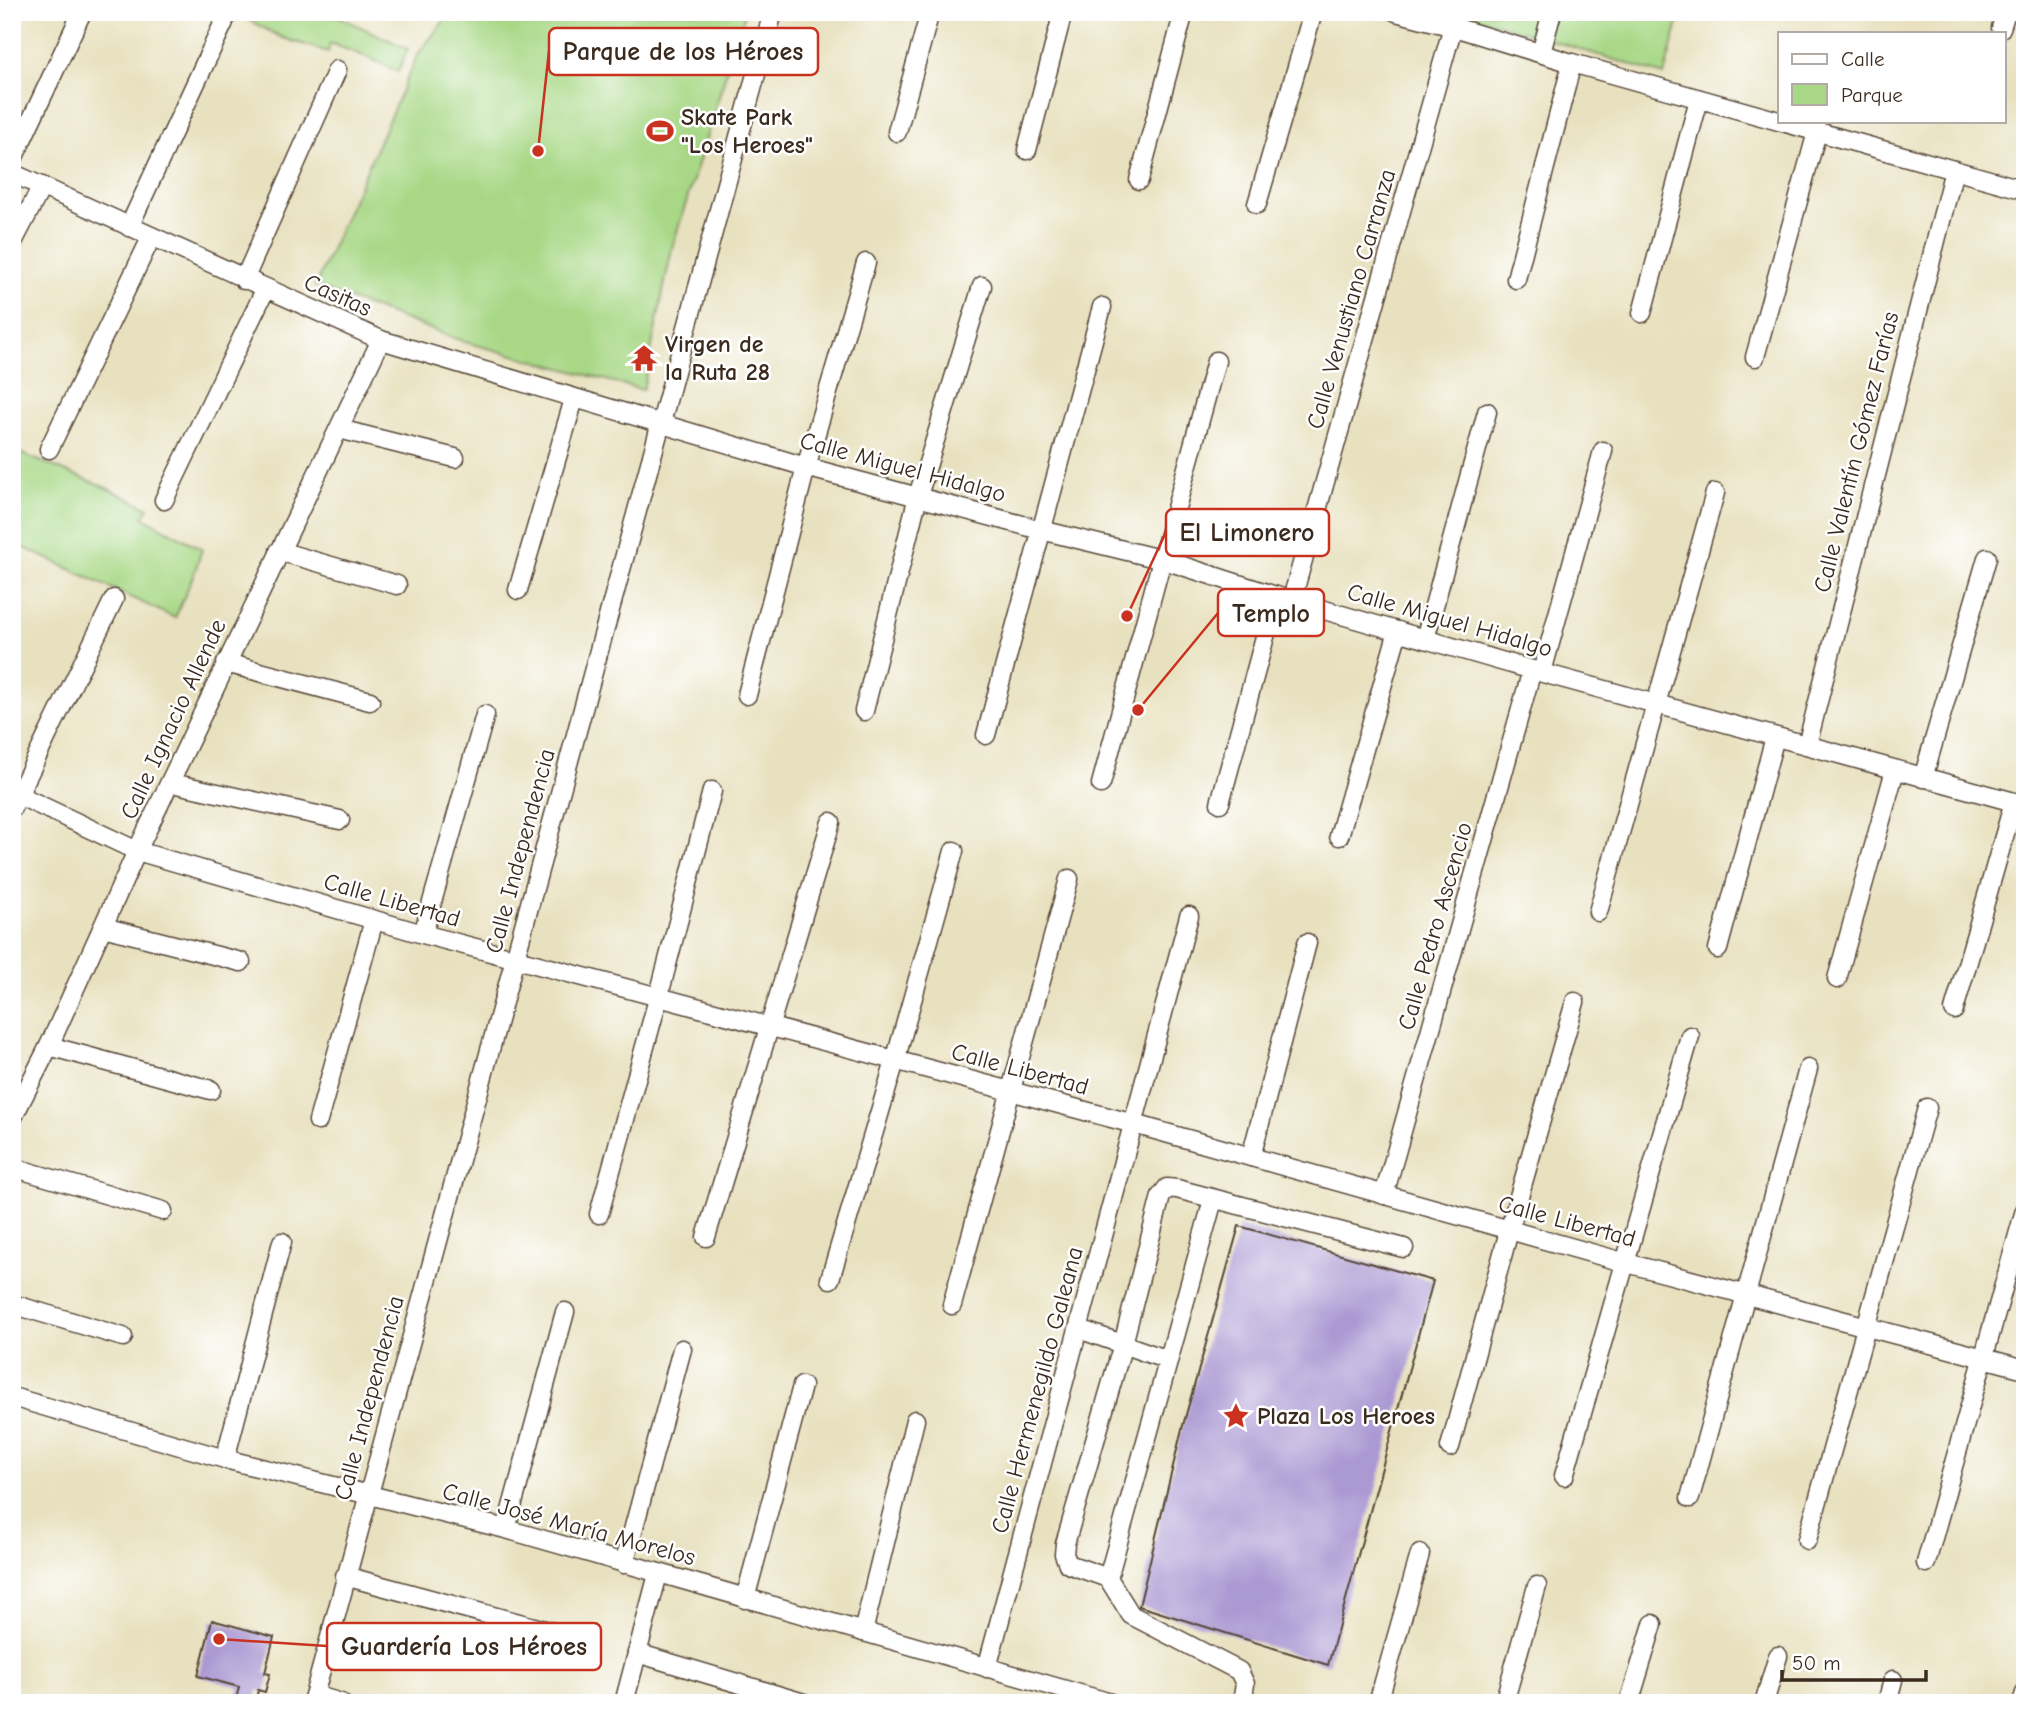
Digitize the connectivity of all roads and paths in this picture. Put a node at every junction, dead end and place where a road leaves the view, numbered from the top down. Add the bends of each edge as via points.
1 (82, 12) edge
2 (773, 12) edge
3 (930, 12) edge
4 (1063, 12) edge
5 (1184, 12) edge
6 (1313, 12) edge
7 (1396, 12) edge
8 (1552, 12) edge
9 (1456, 19) edge
10 (224, 22) dead end
11 (1541, 53) junction
12 (1572, 63) junction
13 (337, 70) dead end
14 (1699, 99) junction
15 (1778, 121) edge
16 (1781, 122) edge
17 (897, 132) dead end
18 (1817, 132) junction
19 (1027, 150) dead end
20 (12, 161) edge
21 (1954, 170) junction
22 (12, 173) edge
23 (1139, 180) dead end
24 (41, 186) junction
25 (2025, 190) edge
26 (1257, 204) dead end
27 (129, 226) junction
28 (151, 238) junction
29 (12, 244) edge
30 (866, 263) dead end
31 (244, 279) junction
32 (1516, 279) dead end
33 (982, 286) dead end
34 (265, 290) junction
35 (1102, 307) dead end
36 (1642, 313) dead end
37 (381, 341) junction
38 (1755, 357) dead end
39 (1216, 361) dead end
40 (574, 399) junction
41 (1487, 412) dead end
42 (659, 425) junction
43 (339, 429) junction
44 (49, 449) dead end
45 (1603, 451) dead end
46 (455, 458) dead end
47 (806, 467) junction
48 (1715, 493) dead end
49 (918, 496) junction
50 (164, 500) dead end
51 (1041, 530) junction
52 (279, 551) junction
53 (1987, 558) dead end
54 (1164, 560) junction
55 (397, 585) dead end
56 (519, 590) dead end
57 (114, 598) dead end
58 (1284, 598) junction
59 (1398, 631) junction
60 (1425, 639) junction
61 (226, 663) junction
62 (1537, 671) junction
63 (747, 695) dead end
64 (370, 701) dead end
65 (1657, 704) junction
66 (864, 711) dead end
67 (485, 715) dead end
68 (986, 735) dead end
69 (1775, 737) junction
70 (1807, 745) junction
71 (1895, 770) junction
72 (1923, 778) junction
73 (172, 783) junction
74 (1101, 784) dead end
75 (712, 791) dead end
76 (14, 799) edge
77 (1220, 803) dead end
78 (2019, 804) edge
79 (340, 820) dead end
80 (831, 822) dead end
81 (1339, 836) dead end
82 (954, 851) dead end
83 (137, 852) junction
84 (1069, 879) dead end
85 (1598, 912) dead end
86 (1189, 916) dead end
87 (374, 920) junction
88 (103, 927) junction
89 (423, 934) junction
90 (1307, 943) dead end
91 (1718, 949) dead end
92 (516, 961) junction
93 (241, 962) dead end
94 (1837, 979) dead end
95 (659, 999) junction
96 (1575, 1002) dead end
97 (1954, 1010) dead end
98 (769, 1028) junction
99 (1690, 1036) dead end
100 (49, 1046) junction
101 (895, 1061) junction
102 (1808, 1069) dead end
103 (211, 1090) dead end
104 (1012, 1092) junction
105 (1927, 1108) dead end
106 (12, 1119) edge
107 (318, 1121) dead end
108 (1134, 1124) junction
109 (1251, 1157) junction
110 (12, 1167) edge
111 (1384, 1195) junction
112 (1213, 1200) junction
113 (2025, 1210) edge
114 (163, 1211) dead end
115 (599, 1214) dead end
116 (1509, 1231) junction
117 (706, 1237) dead end
118 (282, 1242) dead end
119 (1404, 1248) dead end
120 (1623, 1262) junction
121 (830, 1279) dead end
122 (1746, 1295) junction
123 (12, 1304) edge
124 (952, 1305) dead end
125 (565, 1312) dead end
126 (1866, 1326) junction
127 (1079, 1329) junction
128 (123, 1337) dead end
129 (1123, 1344) junction
130 (682, 1349) dead end
131 (1984, 1358) junction
132 (1168, 1360) junction
133 (2025, 1369) edge
134 (802, 1386) dead end
135 (12, 1397) edge
136 (915, 1420) dead end
137 (1450, 1447) dead end
138 (225, 1459) junction
139 (1564, 1476) dead end
140 (367, 1496) junction
141 (1690, 1498) dead end
142 (506, 1529) junction
143 (1807, 1540) dead end
144 (1420, 1554) dead end
145 (1926, 1563) dead end
146 (624, 1564) junction
147 (658, 1574) junction
148 (345, 1576) junction
149 (1108, 1578) junction
150 (1537, 1586) dead end
151 (745, 1599) junction
152 (1653, 1624) dead end
153 (863, 1632) junction
154 (567, 1636) dead end
155 (637, 1653) junction
156 (1778, 1656) dead end
157 (987, 1668) junction
158 (1893, 1680) dead end
159 (2025, 1693) edge
160 (313, 1699) edge
161 (341, 1703) edge
162 (624, 1703) edge
163 (804, 1703) edge
164 (1111, 1703) edge
165 (1242, 1703) edge
166 (1378, 1703) edge
167 (1504, 1703) edge
168 (1629, 1703) edge
169 (1764, 1703) edge
170 (1887, 1703) edge
171 (2022, 1703) edge

1 - 20 street
2 - 42 street, Calle Independencia
3 - 17 street
4 - 19 street
5 - 23 street
6 - 26 street
7 - 9 street
8 - 11 street
9 - 11 street
9 - 58 street, Calle Venustiano Carranza
10 - 27 street
11 - 12 street
12 - 14 street
12 - 32 street
13 - 31 street
14 - 15 street
14 - 36 street
16 - 18 street
18 - 21 street
18 - 38 street
21 - 25 street
21 - 70 street, Calle Valentín Gómez Farías
22 - 24 street, Casitas
24 - 27 street, Casitas
24 - 29 street
27 - 28 street, Casitas
28 - 31 street, Casitas
28 - 44 street
30 - 47 street
31 - 34 street, Casitas
33 - 49 street
34 - 37 street, Casitas
34 - 50 street
35 - 51 street
37 - 40 street, Casitas
37 - 43 street, Calle Ignacio Allende
39 - 54 street
40 - 42 street, Casitas
40 - 56 street
41 - 60 street
42 - 47 street, Calle Miguel Hidalgo
42 - 92 street, Calle Independencia
43 - 46 street
43 - 52 street, Calle Ignacio Allende
45 - 62 street, Calle Pedro Ascencio
47 - 49 street, Calle Miguel Hidalgo
47 - 63 street
48 - 65 street
49 - 51 street, Calle Miguel Hidalgo
49 - 66 street
51 - 54 street, Calle Miguel Hidalgo
51 - 68 street
52 - 55 street
52 - 61 street, Calle Ignacio Allende
53 - 72 street
54 - 58 street, Calle Miguel Hidalgo
54 - 74 street
57 - 76 street
58 - 59 street, Calle Miguel Hidalgo
58 - 77 street, Calle Venustiano Carranza
59 - 60 street, Calle Miguel Hidalgo
59 - 81 street
60 - 62 street, Calle Miguel Hidalgo
61 - 64 street
61 - 73 street, Calle Ignacio Allende
62 - 65 street, Calle Miguel Hidalgo
62 - 111 street, Calle Pedro Ascencio
65 - 69 street, Calle Miguel Hidalgo
65 - 85 street
67 - 89 street
69 - 70 street, Calle Miguel Hidalgo
69 - 91 street
70 - 71 street, Calle Miguel Hidalgo
71 - 72 street, Calle Miguel Hidalgo
71 - 94 street
72 - 78 street, Calle Miguel Hidalgo
73 - 79 street
73 - 83 street, Calle Ignacio Allende
75 - 95 street
76 - 83 street, Calle Libertad
78 - 97 street
80 - 98 street
82 - 101 street
83 - 87 street, Calle Libertad
83 - 88 street, Calle Ignacio Allende
84 - 104 street
86 - 108 street, Calle Hermenegildo Galeana
87 - 89 street, Calle Libertad
87 - 107 street
88 - 93 street
88 - 100 street, Calle Ignacio Allende
89 - 92 street, Calle Libertad
90 - 109 street
92 - 95 street, Calle Libertad
92 - 140 street, Calle Independencia
95 - 98 street, Calle Libertad
95 - 115 street
96 - 116 street
98 - 101 street, Calle Libertad
98 - 117 street
99 - 120 street
100 - 103 street
100 - 106 street, Calle Ignacio Allende
101 - 104 street, Calle Libertad
101 - 121 street
102 - 122 street
104 - 108 street, Calle Libertad
104 - 124 street
105 - 126 street
108 - 109 street, Calle Libertad
108 - 127 street, Calle Hermenegildo Galeana
109 - 111 street, Calle Libertad
110 - 114 street
111 - 116 street, Calle Libertad
112 - 119 street
112 - 129 street via 1167,1188 1161,1196
112 - 132 street
113 - 131 street
116 - 120 street, Calle Libertad
116 - 137 street
118 - 138 street
120 - 122 street, Calle Libertad
120 - 139 street
122 - 126 street, Calle Libertad
122 - 141 street
123 - 128 street
125 - 142 street
126 - 131 street, Calle Libertad
126 - 143 street
127 - 129 street
127 - 157 street, Calle Hermenegildo Galeana
129 - 132 street
129 - 149 street via 1064,1554 1068,1564
130 - 146 street
131 - 133 street, Calle Libertad
131 - 145 street
132 - 149 street
134 - 151 street
135 - 138 street, Calle José María Morelos
136 - 153 street
138 - 140 street, Calle José María Morelos
140 - 142 street, Calle José María Morelos
140 - 148 street, Calle Independencia
142 - 146 street, Calle José María Morelos
144 - 166 street
146 - 147 street, Calle José María Morelos
147 - 151 street, Calle José María Morelos
147 - 155 street
148 - 154 street
148 - 160 street, Calle Independencia
149 - 165 street via 1131,1615 1239,1671 1245,1684
150 - 167 street
151 - 153 street, Calle José María Morelos
152 - 168 street
153 - 157 street, Calle José María Morelos
155 - 162 street
155 - 163 street
156 - 169 street
157 - 164 street, Calle José María Morelos
158 - 170 street
159 - 171 street
160 - 161 street

